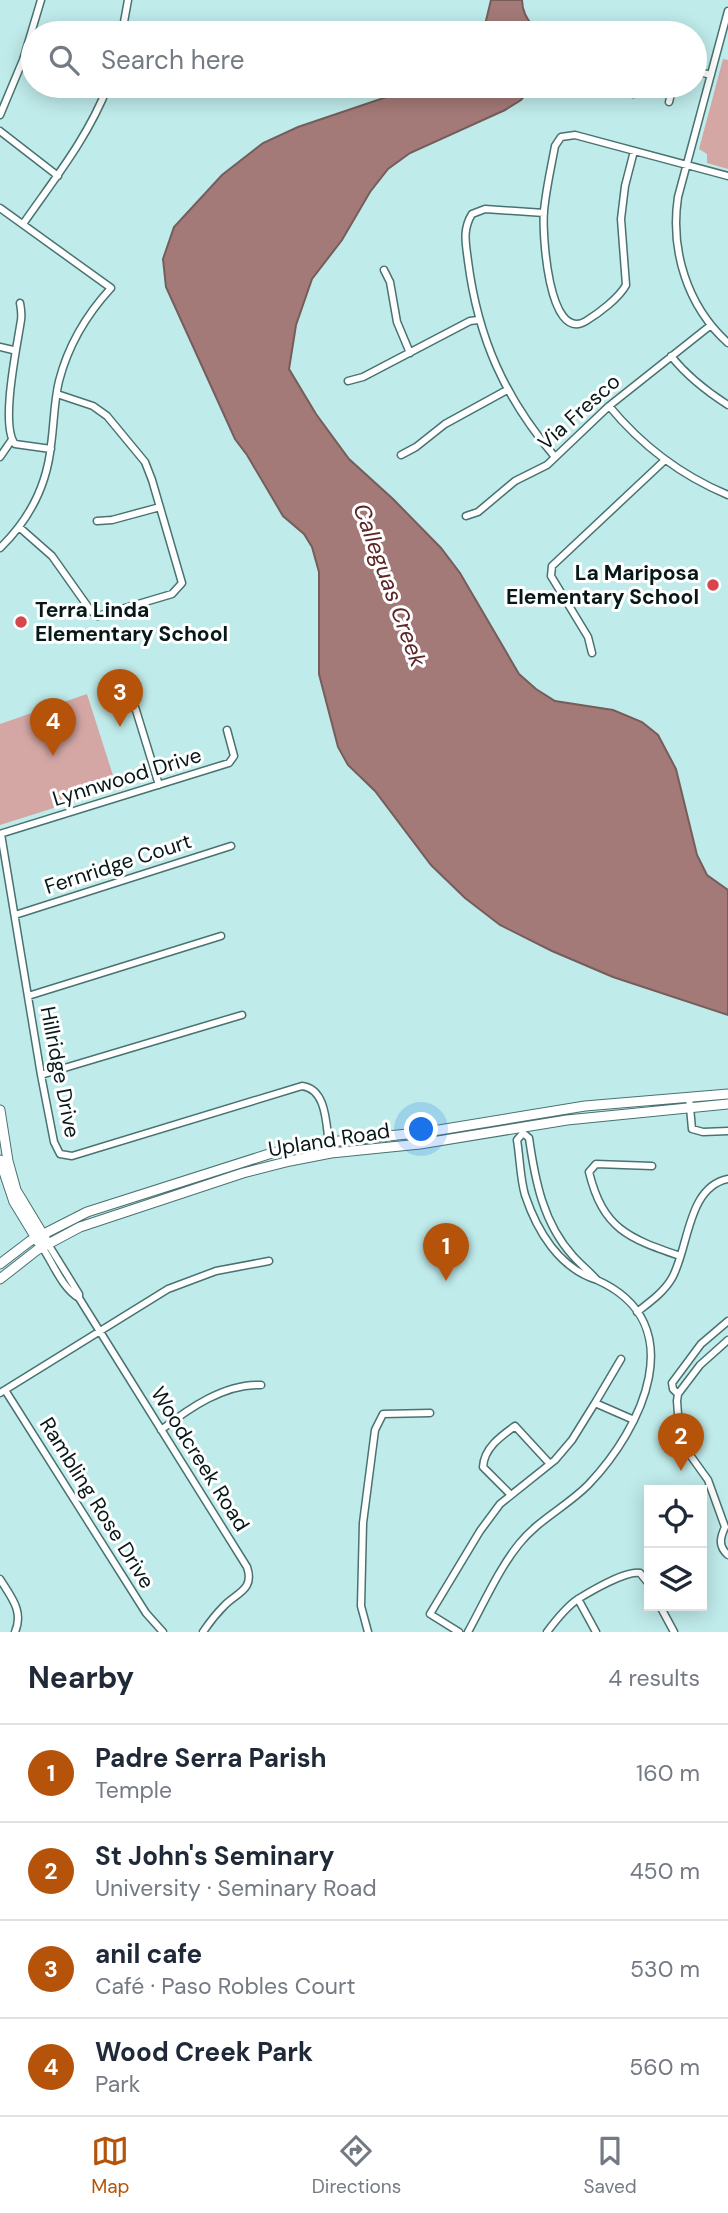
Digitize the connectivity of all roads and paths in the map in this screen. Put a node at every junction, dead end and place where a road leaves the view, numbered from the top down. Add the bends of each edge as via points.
1 (41, 0) edge
2 (128, 0) edge
3 (728, 11) edge
4 (35, 21) edge
5 (124, 21) edge
6 (718, 48) junction
7 (728, 50) edge
8 (21, 65) edge
9 (707, 74) edge
10 (710, 75) junction
11 (707, 87) edge
12 (103, 98) edge
13 (669, 98) edge
14 (704, 98) edge
15 (668, 102) dead end
16 (0, 115) edge
17 (0, 131) edge
18 (634, 151) junction
19 (687, 165) junction
20 (58, 176) junction
21 (728, 176) edge
22 (0, 208) edge
23 (544, 213) junction
24 (23, 224) junction
25 (384, 270) dead end
26 (20, 303) dead end
27 (478, 320) junction
28 (711, 325) junction
29 (728, 343) edge
30 (0, 347) edge
31 (13, 350) junction
32 (410, 353) junction
33 (671, 355) junction
34 (348, 381) dead end
35 (507, 390) junction
36 (57, 394) junction
37 (728, 405) edge
38 (609, 406) junction
39 (11, 441) junction
40 (51, 449) junction
41 (401, 455) dead end
42 (0, 457) edge
43 (555, 457) junction
44 (665, 460) junction
45 (728, 495) edge
46 (160, 507) junction
47 (466, 516) dead end
48 (97, 521) dead end
49 (19, 527) junction
50 (0, 548) edge
51 (592, 653) dead end
52 (131, 694) dead end
53 (227, 730) dead end
54 (159, 785) junction
55 (1, 834) edge
56 (232, 846) dead end
57 (15, 915) junction
58 (221, 936) dead end
59 (29, 996) junction
60 (242, 1014) dead end
61 (41, 1075) junction
62 (728, 1094) edge
63 (689, 1097) junction
64 (728, 1104) edge
65 (690, 1108) junction
66 (0, 1110) edge
67 (728, 1130) edge
68 (329, 1142) junction
69 (331, 1153) junction
70 (0, 1160) edge
71 (652, 1166) dead end
72 (728, 1178) edge
73 (39, 1236) junction
74 (45, 1245) junction
75 (680, 1256) junction
76 (270, 1261) dead end
77 (0, 1264) edge
78 (0, 1279) edge
79 (597, 1280) junction
80 (637, 1312) junction
81 (728, 1321) edge
82 (100, 1331) junction
83 (728, 1340) edge
84 (621, 1359) dead end
85 (261, 1385) dead end
86 (3, 1391) edge
87 (678, 1394) junction
88 (595, 1403) junction
89 (430, 1413) dead end
90 (634, 1420) junction
91 (161, 1430) junction
92 (550, 1464) junction
93 (511, 1495) junction
94 (727, 1527) edge
95 (728, 1555) edge
96 (644, 1578) edge
97 (0, 1579) edge
98 (578, 1599) junction
99 (663, 1611) edge
100 (15, 1632) edge
101 (163, 1632) edge
102 (203, 1632) edge
103 (368, 1632) edge
104 (459, 1632) edge
105 (468, 1632) edge
106 (547, 1632) edge
107 (596, 1632) edge
108 (674, 1632) edge

1 - 4 street
2 - 5 street
3 - 6 street
6 - 7 street
6 - 10 street
8 - 16 street
9 - 10 street
10 - 11 street
12 - 20 street via 81,144
13 - 15 street
14 - 19 street
17 - 20 street
18 - 19 street
18 - 23 street via 575,135 561,137 555,146
18 - 23 street via 621,219 626,285 578,324 568,322 558,310 550,281
19 - 21 street
19 - 28 street via 675,218 677,252 688,287
20 - 24 street
22 - 24 street
23 - 27 street via 485,209 472,214 464,229
24 - 36 street via 111,288 73,344
25 - 32 street
26 - 31 street via 22,318
27 - 32 street
27 - 35 street
28 - 29 street
28 - 33 street, Via Fresco
30 - 31 street
31 - 39 street via 4,426
32 - 34 street
33 - 37 street via 699,386
33 - 38 street, Via Fresco
35 - 41 street
35 - 43 street
36 - 40 street
36 - 46 street via 93,405 114,424 145,462
38 - 43 street, Via Fresco
38 - 44 street via 637,438
39 - 40 street
39 - 42 street
40 - 49 street via 42,485
43 - 47 street, Via Fresco
44 - 45 street via 697,482
44 - 51 street via 552,566 553,582 588,637
46 - 48 street
46 - 49 street via 180,587 172,594 98,616 52,556
49 - 50 street
52 - 54 street
53 - 54 street, Lynnwood Drive via 234,752 229,763
54 - 55 street, Lynnwood Drive
55 - 57 street, Hillridge Drive
56 - 57 street, Fernridge Court
57 - 59 street, Hillridge Drive
58 - 59 street
59 - 61 street, Hillridge Drive
60 - 61 street
61 - 68 street, Hillridge Drive via 56,1149 68,1157 302,1086 318,1096
62 - 63 main road, Upland Road
63 - 65 street
63 - 68 main road, Upland Road via 585,1106 427,1132
64 - 65 main road, Upland Road
65 - 67 street via 695,1131
65 - 69 main road, Upland Road
66 - 73 main road, Woodcreek Road via 12,1177
68 - 69 street, Hillridge Drive
68 - 73 main road, Upland Road via 272,1153 139,1194
69 - 74 main road, Upland Road via 267,1166 153,1202 80,1227
70 - 73 main road, Woodcreek Road via 14,1202
71 - 75 street via 596,1164 589,1172 595,1195 614,1224 637,1241
72 - 75 street via 710,1187 697,1206
73 - 74 main road, Woodcreek Road
73 - 77 main road, Upland Road
74 - 78 main road, Upland Road
74 - 82 street, Woodcreek Road
75 - 80 street via 672,1278
76 - 82 street via 187,1280
79 - 79 street via 574,1257 552,1223 538,1191 529,1138 523,1133 517,1140 525,1194 541,1231 566,1264
79 - 80 street via 621,1293
80 - 90 street via 653,1355 651,1376
81 - 87 street via 701,1344 672,1383
82 - 86 street
82 - 91 street, Woodcreek Road
83 - 87 street via 700,1365
84 - 88 street
85 - 91 street via 221,1393
86 - 101 street, Rambling Rose Drive via 146,1613
87 - 94 street via 680,1441 708,1480
88 - 90 street
88 - 92 street
89 - 103 street via 383,1414 375,1430 363,1523 360,1606
90 - 105 street via 590,1483 519,1544
91 - 102 street, Woodcreek Road via 249,1573 246,1588 225,1604
92 - 93 street
92 - 93 street via 515,1426 501,1436 487,1452 483,1466
93 - 104 street via 480,1531 430,1614
94 - 95 street via 721,1544
96 - 98 street via 633,1571
97 - 100 street via 19,1613
98 - 106 street
98 - 107 street
99 - 108 street

